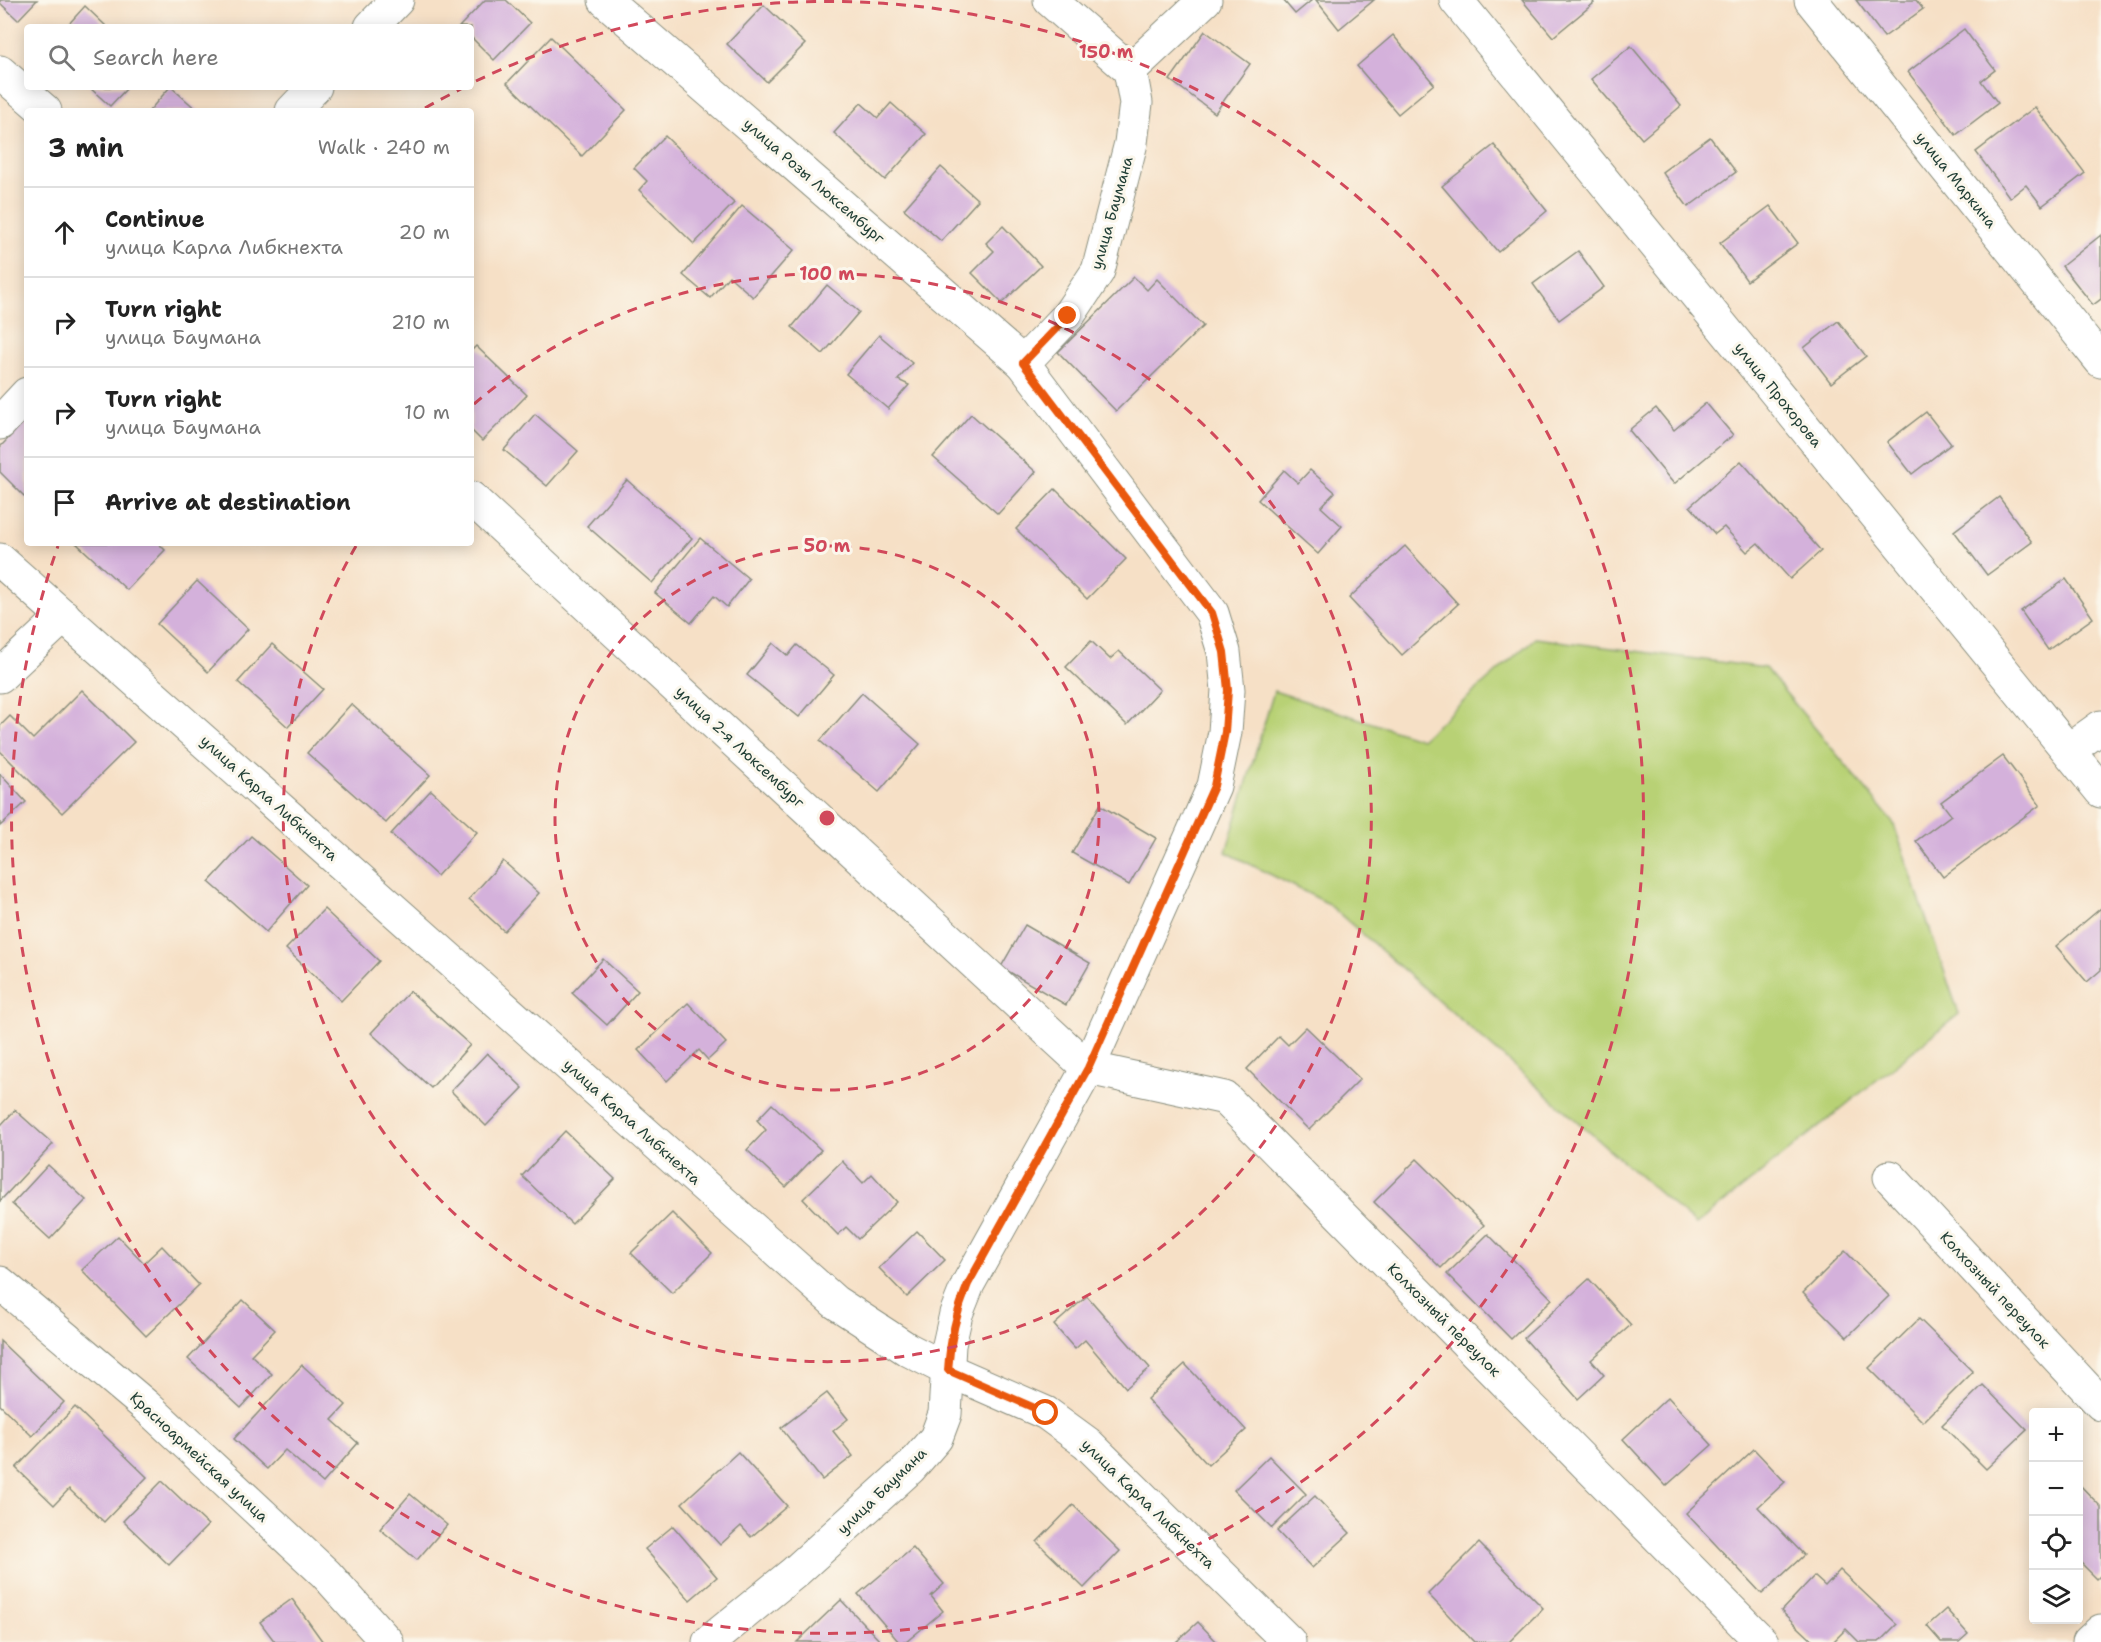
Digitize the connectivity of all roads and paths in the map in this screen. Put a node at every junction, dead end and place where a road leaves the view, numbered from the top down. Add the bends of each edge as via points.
1 (397, 0) edge
2 (606, 0) edge
3 (1050, 0) edge
4 (1205, 0) edge
5 (1456, 0) edge
6 (1811, 0) edge
7 (374, 24) edge
8 (1130, 70) junction
9 (0, 72) edge
10 (312, 90) edge
11 (42, 108) edge
12 (295, 108) edge
13 (2101, 361) edge
14 (1023, 363) junction
15 (24, 397) edge
16 (0, 423) edge
17 (474, 501) edge
18 (0, 560) edge
19 (64, 616) junction
20 (0, 676) edge
21 (2101, 727) edge
22 (2069, 750) junction
23 (2101, 791) edge
24 (1088, 1068) junction
25 (1890, 1177) dead end
26 (0, 1283) edge
27 (948, 1370) junction
28 (2101, 1404) edge
29 (2101, 1631) edge
30 (387, 1642) edge
31 (709, 1642) edge
32 (1289, 1642) edge
33 (1761, 1642) edge
34 (2089, 1642) edge

1 - 7 street
2 - 14 street, улица Розы Люксембург
3 - 8 street
4 - 8 street
5 - 22 street, улица Прохорова
6 - 13 street, улица Маркина
8 - 14 street, улица Баумана via 1136,103 1131,143 1098,271 1068,316
9 - 11 street
10 - 12 street
14 - 24 street, улица Баумана via 1212,613 1224,652 1228,690 1225,732 1214,786
15 - 16 street
17 - 24 street, улица 2-я Люксембург
18 - 19 street, улица Карла Либкнехта
19 - 20 street
19 - 27 street, улица Карла Либкнехта via 835,1302 879,1332
21 - 22 street
22 - 23 street, улица Прохорова
24 - 27 street, улица Баумана via 968,1284 956,1314
24 - 33 street, Колхозный переулок via 1225,1098
25 - 28 street, Колхозный переулок
26 - 30 street, Красноармейская улица via 146,1407 326,1574
27 - 31 street, улица Баумана via 945,1414 936,1438 910,1468 795,1572
27 - 32 street, улица Карла Либкнехта via 1046,1413 1087,1443
29 - 34 street

